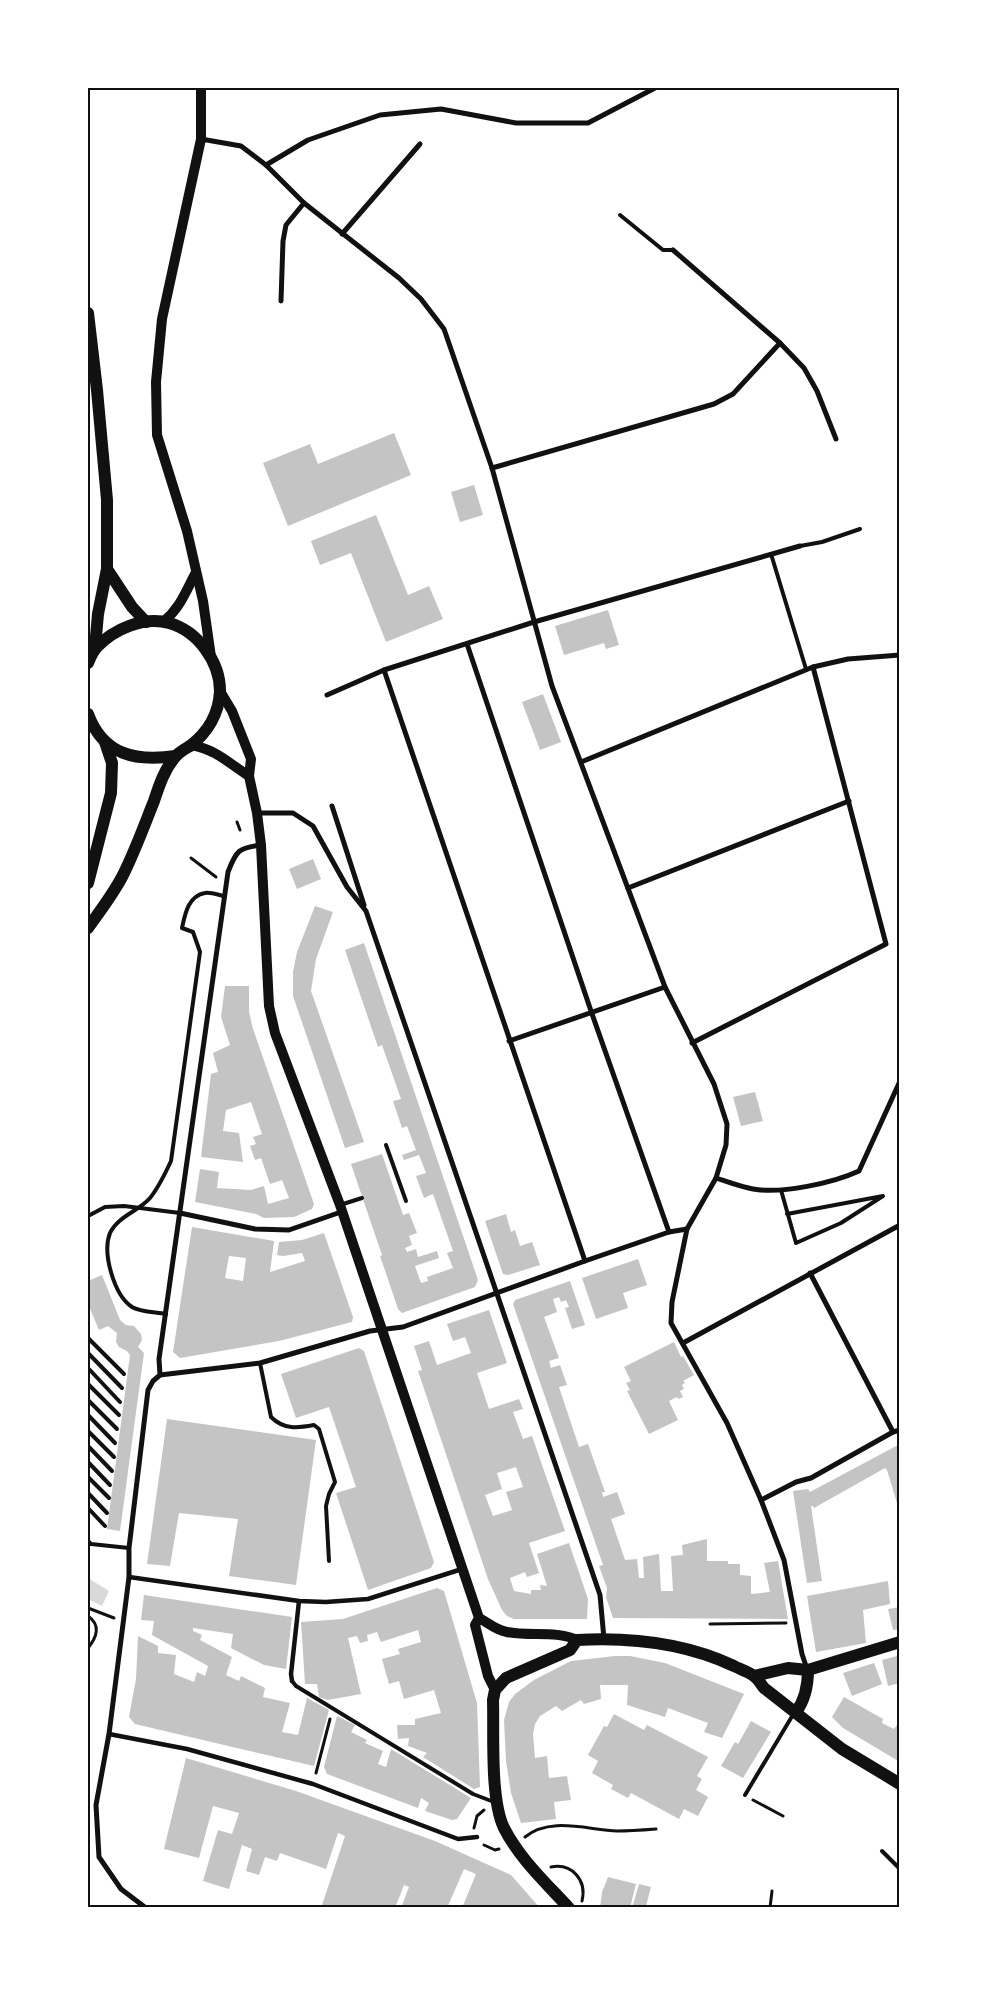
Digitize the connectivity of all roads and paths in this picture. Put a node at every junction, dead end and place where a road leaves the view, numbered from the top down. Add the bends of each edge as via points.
1 (201, 88) edge
2 (655, 88) edge
3 (201, 139) junction
4 (420, 144) dead end
5 (266, 165) junction
6 (304, 203) junction
7 (620, 215) dead end
8 (342, 234) junction
9 (673, 250) joint
10 (281, 302) dead end
11 (88, 313) edge
12 (780, 343) junction
13 (836, 440) dead end
14 (492, 468) junction
15 (860, 529) dead end
16 (800, 546) joint
17 (771, 554) junction
18 (107, 569) junction
19 (195, 574) junction
20 (146, 622) junction
21 (163, 622) junction
22 (534, 622) junction
23 (467, 644) junction
24 (96, 648) junction
25 (900, 655) edge
26 (211, 657) junction
27 (88, 663) edge
28 (813, 667) junction
29 (806, 669) junction
30 (384, 670) junction
31 (220, 691) junction
32 (327, 696) dead end
33 (89, 721) edge
34 (105, 742) junction
35 (191, 745) junction
36 (176, 756) junction
37 (581, 762) junction
38 (249, 776) junction
39 (849, 801) junction
40 (332, 806) dead end
41 (257, 813) junction
42 (237, 822) dead end
43 (240, 830) dead end
44 (261, 845) junction
45 (190, 858) dead end
46 (217, 877) dead end
47 (88, 883) edge
48 (628, 888) junction
49 (224, 896) junction
50 (88, 910) edge
51 (366, 911) junction
52 (88, 930) edge
53 (665, 987) junction
54 (591, 1012) junction
55 (509, 1041) junction
56 (692, 1043) junction
57 (900, 1081) edge
58 (386, 1145) dead end
59 (716, 1178) junction
60 (400, 1185) junction
61 (393, 1187) dead end
62 (781, 1190) junction
63 (362, 1198) dead end
64 (406, 1201) dead end
65 (137, 1208) junction
66 (341, 1208) junction
67 (180, 1213) junction
68 (787, 1214) junction
69 (88, 1216) edge
70 (900, 1225) edge
71 (687, 1229) junction
72 (668, 1232) junction
73 (585, 1260) junction
74 (810, 1273) junction
75 (496, 1293) junction
76 (166, 1314) junction
77 (383, 1329) junction
78 (88, 1338) edge
79 (683, 1343) junction
80 (88, 1353) edge
81 (260, 1362) junction
82 (88, 1368) edge
83 (124, 1374) dead end
84 (160, 1375) junction
85 (88, 1384) edge
86 (122, 1388) dead end
87 (88, 1400) edge
88 (120, 1402) dead end
89 (88, 1415) edge
90 (119, 1416) dead end
91 (117, 1429) dead end
92 (900, 1430) edge
93 (88, 1431) edge
94 (893, 1432) junction
95 (116, 1443) dead end
96 (88, 1446) edge
97 (114, 1457) dead end
98 (88, 1462) edge
99 (112, 1471) dead end
100 (88, 1477) edge
101 (110, 1484) dead end
102 (88, 1493) edge
103 (109, 1498) dead end
104 (761, 1500) junction
105 (88, 1508) edge
106 (107, 1512) dead end
107 (105, 1526) dead end
108 (88, 1541) edge
109 (129, 1548) junction
110 (328, 1561) dead end
111 (462, 1569) junction
112 (128, 1577) junction
113 (299, 1601) junction
114 (88, 1608) edge
115 (88, 1616) edge
116 (479, 1618) junction
117 (122, 1620) junction
118 (789, 1623) dead end
119 (710, 1624) dead end
120 (604, 1639) junction
121 (577, 1640) junction
122 (900, 1642) edge
123 (88, 1648) edge
124 (808, 1670) junction
125 (754, 1676) junction
126 (292, 1681) joint
127 (494, 1690) junction
128 (333, 1709) junction
129 (796, 1712) junction
130 (109, 1734) junction
131 (313, 1784) junction
132 (900, 1784) edge
133 (745, 1795) dead end
134 (754, 1800) dead end
135 (496, 1803) junction
136 (783, 1816) dead end
137 (656, 1829) dead end
138 (477, 1837) dead end
139 (522, 1839) dead end
140 (882, 1851) dead end
141 (544, 1868) dead end
142 (900, 1869) edge
143 (772, 1890) dead end
144 (575, 1907) edge
145 (146, 1908) edge
146 (770, 1908) edge

1 - 3 main road
2 - 5 street via 588,123 516,123 441,109 380,114 308,140
3 - 5 street via 241,146
3 - 19 main road via 162,319 156,382 157,436 187,531
4 - 8 street
5 - 6 street
6 - 8 street
6 - 10 street via 286,225
7 - 9 lane via 663,250
8 - 14 street via 399,278 421,299 444,329
9 - 12 street
11 - 18 main road via 107,500
12 - 13 street via 804,368 817,391
12 - 14 street via 733,394 714,404
14 - 22 street
15 - 16 lane
16 - 17 street
17 - 22 street
17 - 29 lane
18 - 20 main road
18 - 24 main road via 98,614
19 - 21 main road via 181,603
19 - 26 main road via 203,601
20 - 21 main road
20 - 24 main road via 110,635
21 - 26 main road via 186,631
22 - 23 street
22 - 37 street via 552,686
23 - 30 street
23 - 54 street
24 - 27 main road
25 - 28 street via 848,659
26 - 31 main road
28 - 29 street
28 - 39 street
29 - 37 street
30 - 32 street
30 - 55 street
31 - 35 main road via 216,714 204,734
31 - 38 main road via 251,759
33 - 34 main road
34 - 36 main road via 138,758
34 - 47 main road via 112,763 111,793
35 - 36 main road
35 - 38 main road via 221,756
36 - 52 main road via 164,773 123,875
37 - 48 street
38 - 41 main road
39 - 48 street
39 - 56 street via 886,944
40 - 51 street
41 - 44 main road
41 - 51 street via 293,813 313,826 347,887
42 - 43 path
44 - 49 street via 243,848 234,855
44 - 66 main road via 269,1006 275,1033
45 - 46 path
48 - 53 street
49 - 65 lane via 205,893 190,903 182,928 193,932 200,952 171,1161 149,1199
49 - 67 street
50 - 52 main road
51 - 75 street
53 - 54 street
53 - 56 street
54 - 55 street
54 - 72 street
55 - 73 street
56 - 59 street via 714,1084 727,1124 726,1144
57 - 62 street via 859,1171 842,1178
58 - 60 lane
59 - 62 street via 754,1189
59 - 71 street
60 - 61 lane
60 - 64 lane
62 - 68 lane
63 - 66 lane
65 - 67 lane
65 - 69 lane via 105,1207
65 - 76 lane via 110,1232 107,1246 113,1279 125,1301 134,1308
66 - 67 street via 289,1230 255,1229
66 - 77 main road
67 - 76 street
68 - 68 lane via 835,1205 883,1196 841,1223 796,1243
70 - 74 street
71 - 72 street
71 - 79 street via 671,1316 671,1323
72 - 73 street
73 - 75 street
74 - 79 street
74 - 94 street
75 - 77 street via 403,1327
75 - 120 street via 600,1595
76 - 84 street via 159,1359
77 - 81 street
77 - 111 main road
78 - 83 lane
79 - 104 street via 727,1423
80 - 86 lane
81 - 84 street
81 - 110 lane via 271,1417 283,1426 314,1425 320,1429 335,1482 326,1506
82 - 88 lane
84 - 109 street via 148,1390
85 - 90 lane
87 - 91 lane
89 - 95 lane
92 - 94 street
93 - 97 lane
94 - 104 street via 810,1478
96 - 99 lane
98 - 101 lane
100 - 103 lane
102 - 106 lane
104 - 124 street via 784,1560
105 - 107 lane
108 - 109 lane
109 - 112 street
111 - 113 street via 368,1599
111 - 116 main road
112 - 113 street
112 - 117 street
113 - 126 street
114 - 117 path
115 - 123 path via 97,1634
116 - 121 main road via 496,1630 508,1633 565,1635
116 - 127 main road via 475,1625
117 - 130 street
118 - 119 path
120 - 121 main road
120 - 125 main road via 689,1648
121 - 127 main road via 570,1650 506,1678
122 - 124 main road
124 - 125 main road via 788,1668
124 - 129 main road via 808,1685
125 - 129 main road via 764,1688
126 - 128 lane
127 - 135 main road
128 - 131 path
128 - 135 lane via 472,1794
129 - 132 main road via 842,1749
129 - 133 lane
130 - 131 street via 187,1749
130 - 145 street via 96,1805 99,1857 121,1889
131 - 138 street via 458,1839
134 - 136 path
135 - 144 main road via 513,1844
137 - 139 path via 616,1831 571,1825 540,1829
140 - 142 lane
141 - 144 path via 561,1866 574,1872 584,1892
143 - 146 path

